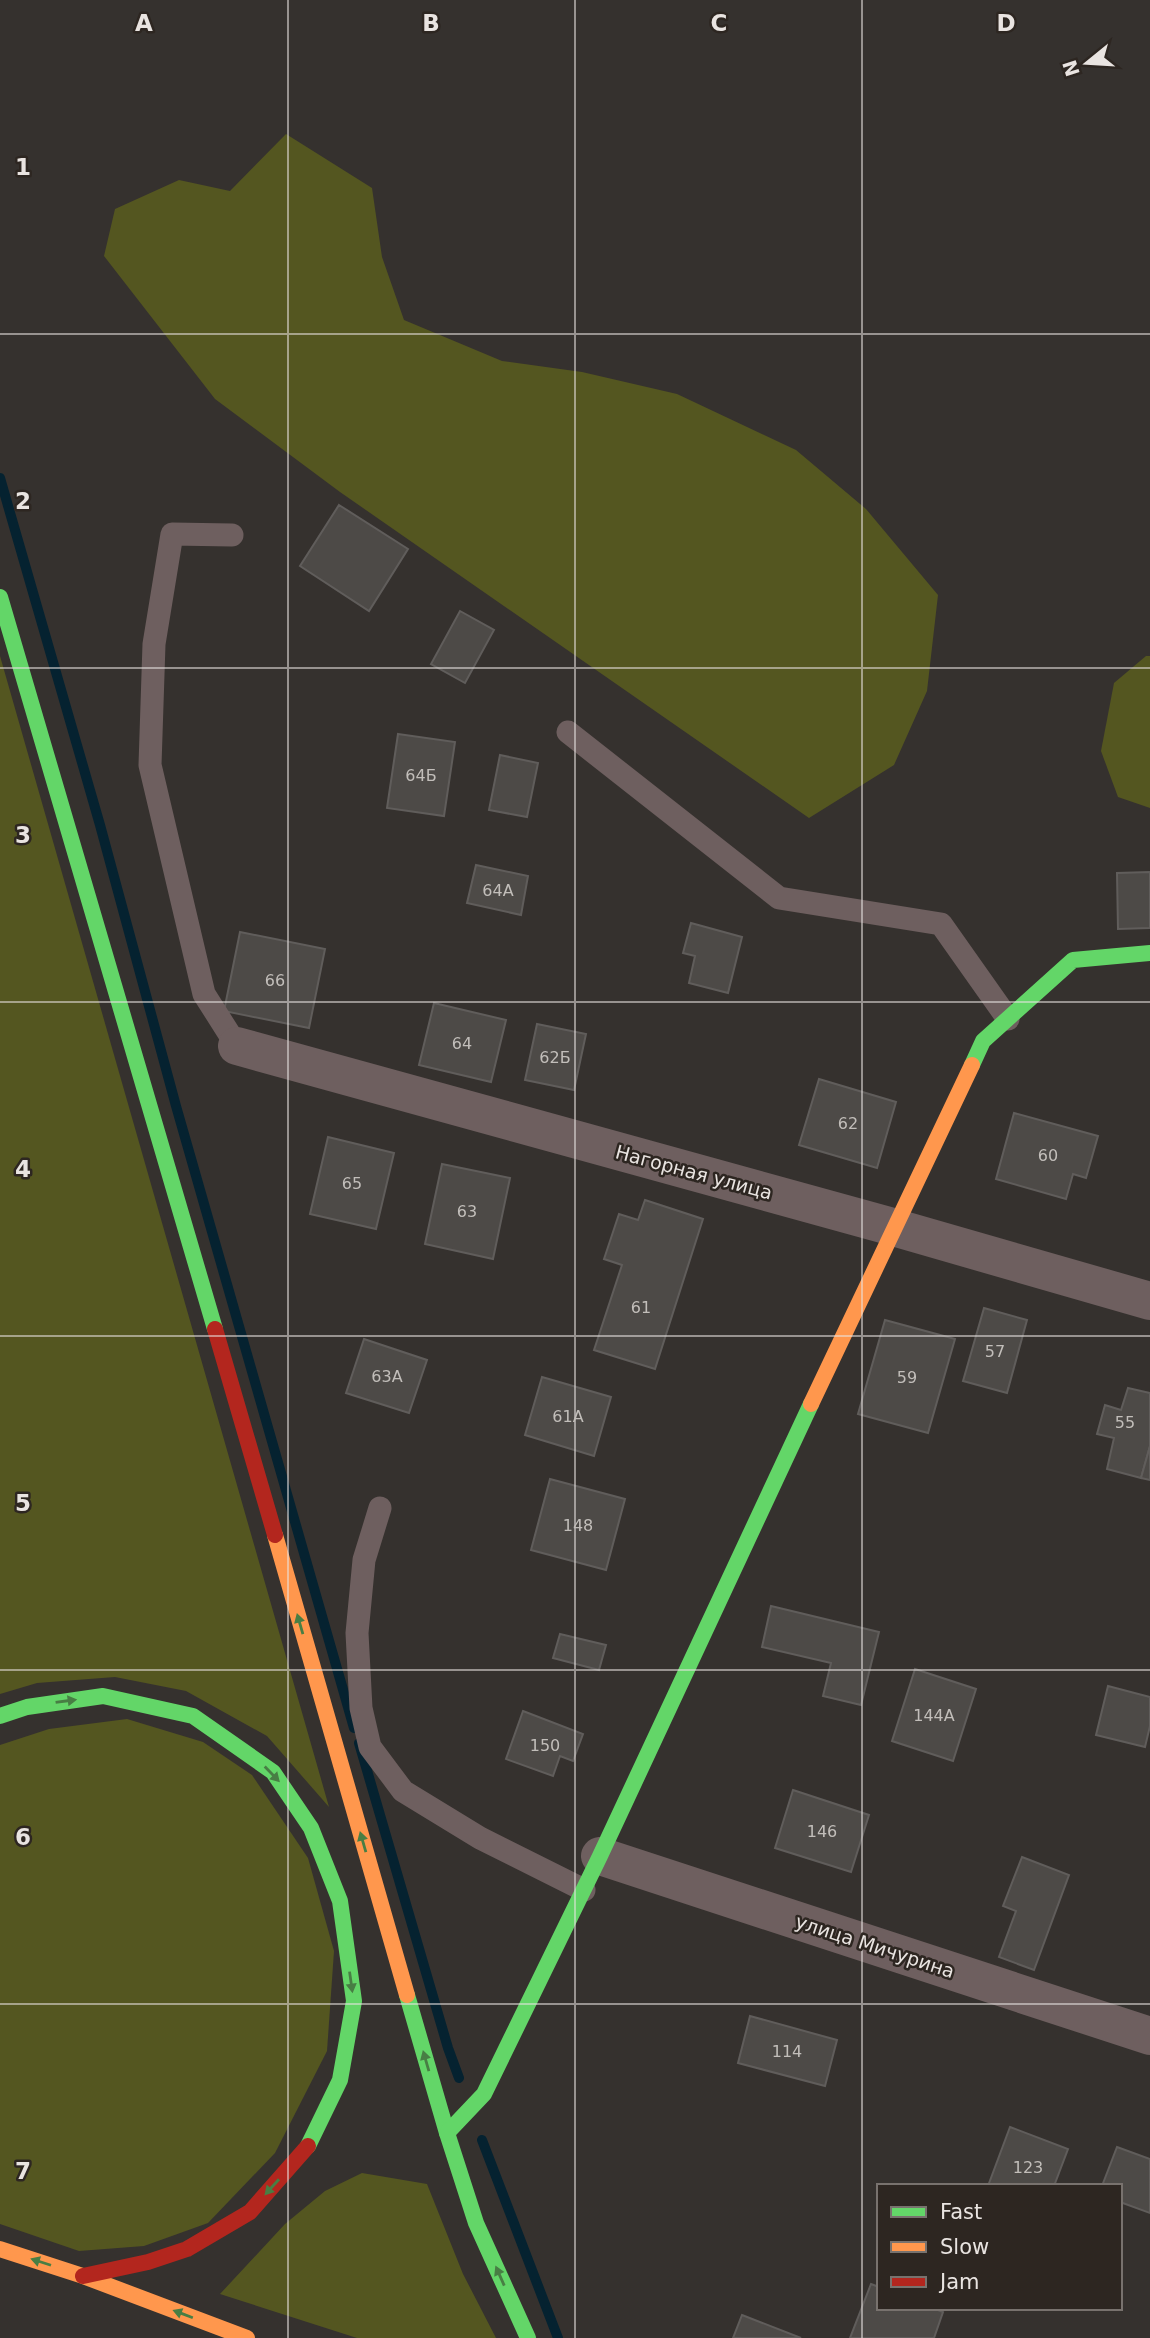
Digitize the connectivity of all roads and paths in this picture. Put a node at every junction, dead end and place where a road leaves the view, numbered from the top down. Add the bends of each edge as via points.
1 (232, 535) dead end
2 (0, 597) edge
3 (568, 732) dead end
4 (1150, 953) edge
5 (1008, 1019) junction
6 (237, 1046) joint
7 (892, 1227) junction
8 (1150, 1301) edge
9 (380, 1508) dead end
10 (0, 1716) edge
11 (600, 1856) junction
12 (584, 1890) junction
13 (1150, 2036) edge
14 (447, 2133) junction
15 (0, 2249) edge
16 (83, 2276) junction
17 (247, 2338) edge
18 (528, 2338) edge

1 - 6 lane via 172,534 154,644 150,765 204,994
14 -> 2 main road
3 - 5 lane via 779,898 941,925
4 - 5 main road via 1073,960
5 - 7 main road via 983,1041
6 - 7 street, Нагорная улица
7 - 8 street, Нагорная улица
7 - 11 main road
9 - 12 lane via 364,1560 357,1633 361,1708 370,1747 403,1791 480,1838
10 -> 16 main road via 27,1707 103,1696 193,1716 273,1772 310,1828 340,1901 354,2001 340,2080 308,2147 250,2212 187,2249
11 - 12 main road
11 - 13 street, улица Мичурина
12 - 14 main road via 484,2094
18 -> 14 main road via 476,2223
16 -> 15 main road
17 -> 16 main road

